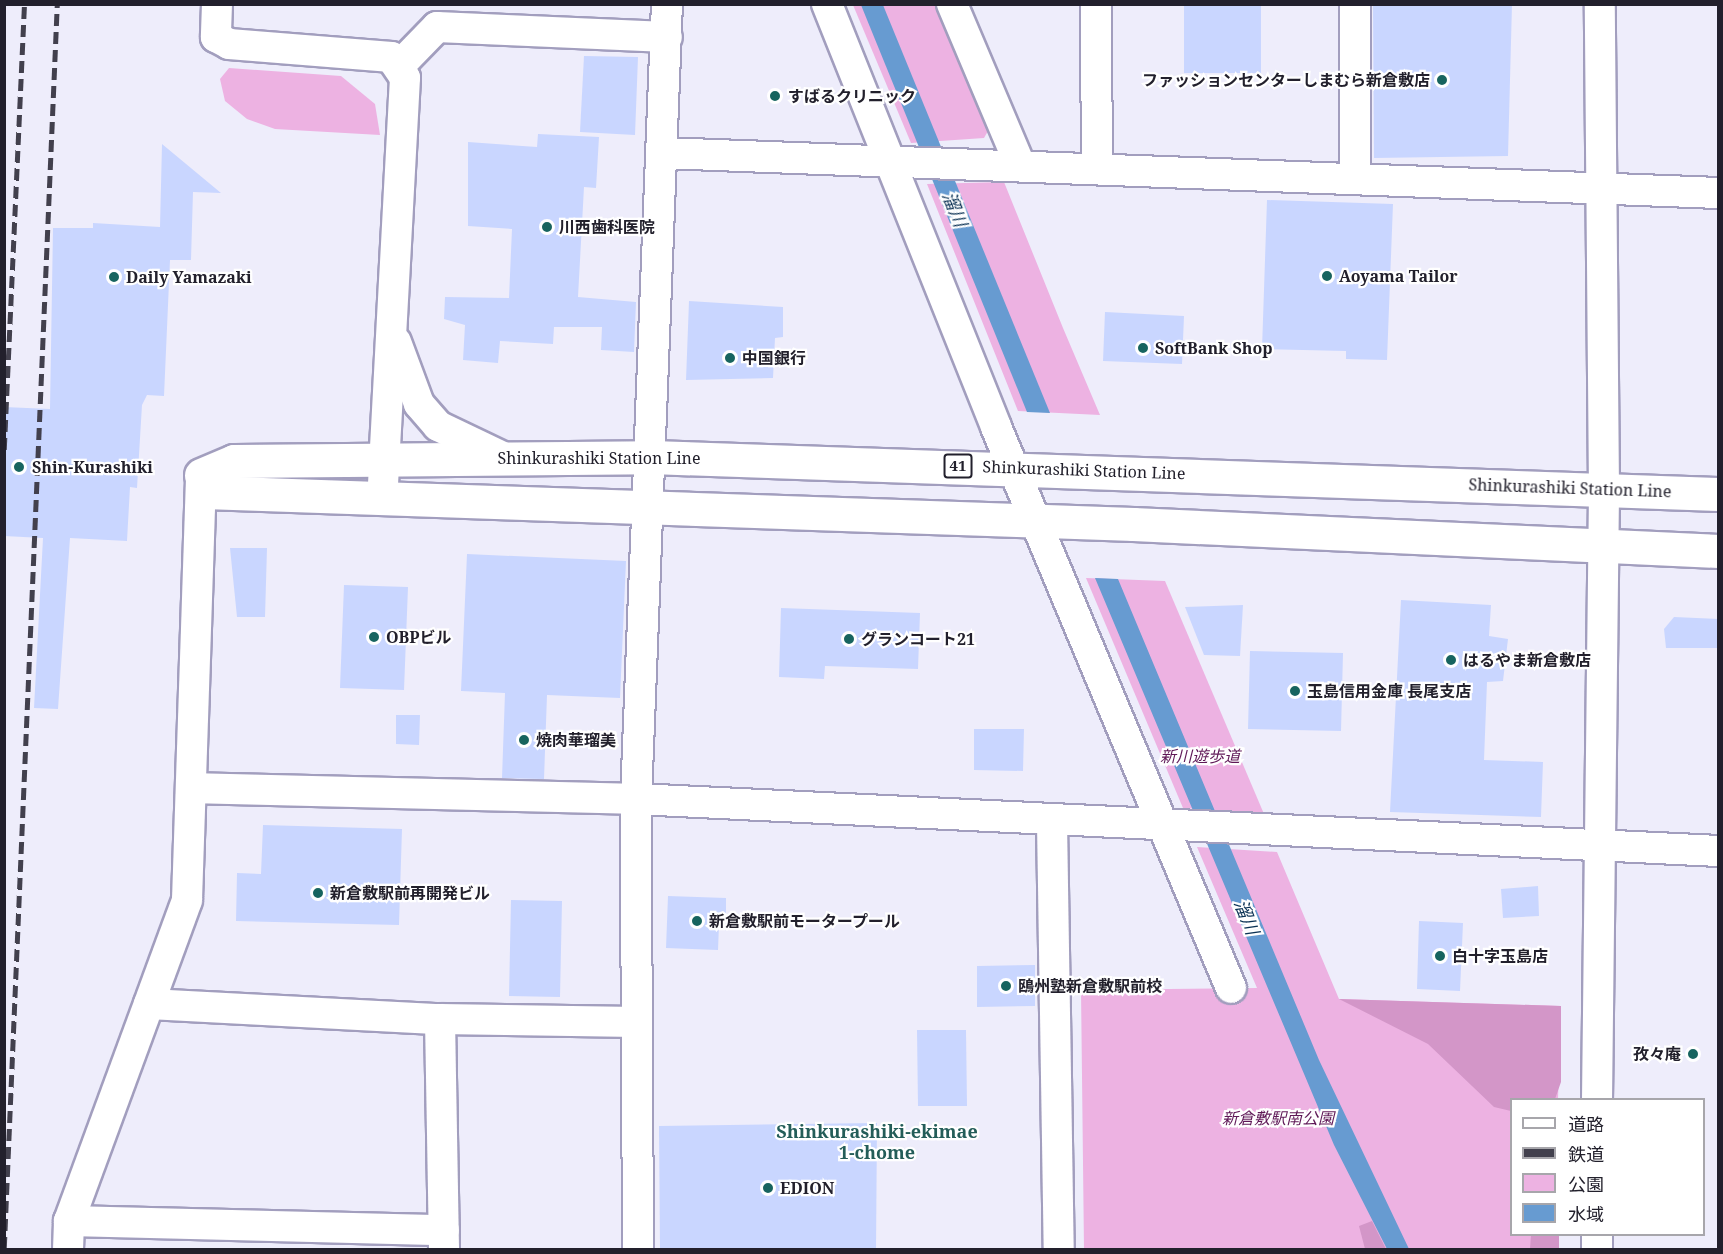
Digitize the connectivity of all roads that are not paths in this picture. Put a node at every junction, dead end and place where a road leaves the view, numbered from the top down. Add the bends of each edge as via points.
1 (217, 4) edge
2 (668, 4) edge
3 (827, 4) edge
4 (952, 4) edge
5 (1096, 4) edge
6 (1356, 4) edge
7 (1600, 4) edge
8 (667, 37) junction
9 (400, 65) junction
10 (663, 153) junction
11 (907, 162) junction
12 (1020, 165) junction
13 (1097, 168) junction
14 (1355, 178) junction
15 (1599, 187) junction
16 (1719, 193) edge
17 (390, 318) junction
18 (504, 457) junction
19 (651, 457) junction
20 (383, 458) junction
21 (1014, 468) junction
22 (202, 484) junction
23 (1604, 490) junction
24 (1719, 494) edge
25 (382, 497) junction
26 (650, 507) junction
27 (1038, 522) junction
28 (1603, 546) junction
29 (1719, 551) edge
30 (193, 788) junction
31 (636, 799) junction
32 (1052, 822) junction
33 (1179, 827) junction
34 (1599, 846) junction
35 (1719, 851) edge
36 (1231, 988) dead end
37 (149, 1004) junction
38 (440, 1019) junction
39 (637, 1022) junction
40 (1597, 1098) edge
41 (69, 1235) edge
42 (444, 1240) edge
43 (638, 1250) edge
44 (1059, 1250) edge

1 - 9 street via 216,37 229,44 391,57
2 - 8 street
3 - 11 street
4 - 12 street
5 - 13 street
6 - 14 street
7 - 15 street
8 - 9 street via 437,27
8 - 10 street
9 - 17 street via 405,85
10 - 11 street
10 - 19 street
11 - 12 street
11 - 21 street
12 - 13 street
13 - 14 street
14 - 15 street
15 - 16 street
15 - 23 street
17 - 18 street via 402,368 419,404 460,441
17 - 20 street
18 - 19 main road, Shinkurashiki Station Line / 41
18 - 20 main road, Shinkurashiki Station Line / 41
19 - 21 main road, Shinkurashiki Station Line / 41
19 - 26 street
20 - 22 main road, Shinkurashiki Station Line / 41 via 234,460
20 - 25 street
21 - 23 main road, Shinkurashiki Station Line / 41
21 - 27 street
22 - 25 main road
22 - 30 street
23 - 24 main road, Shinkurashiki Station Line / 41
23 - 28 street
25 - 26 main road
26 - 27 main road
26 - 31 street
27 - 28 main road
27 - 33 street
28 - 29 main road
28 - 34 street
30 - 31 street
30 - 37 street via 188,900
31 - 32 street
31 - 39 street
32 - 33 street
32 - 44 street
33 - 34 street
33 - 36 street
34 - 35 street
34 - 40 street
37 - 38 street
37 - 41 street
38 - 39 street
38 - 42 street
39 - 43 street
41 - 42 street

